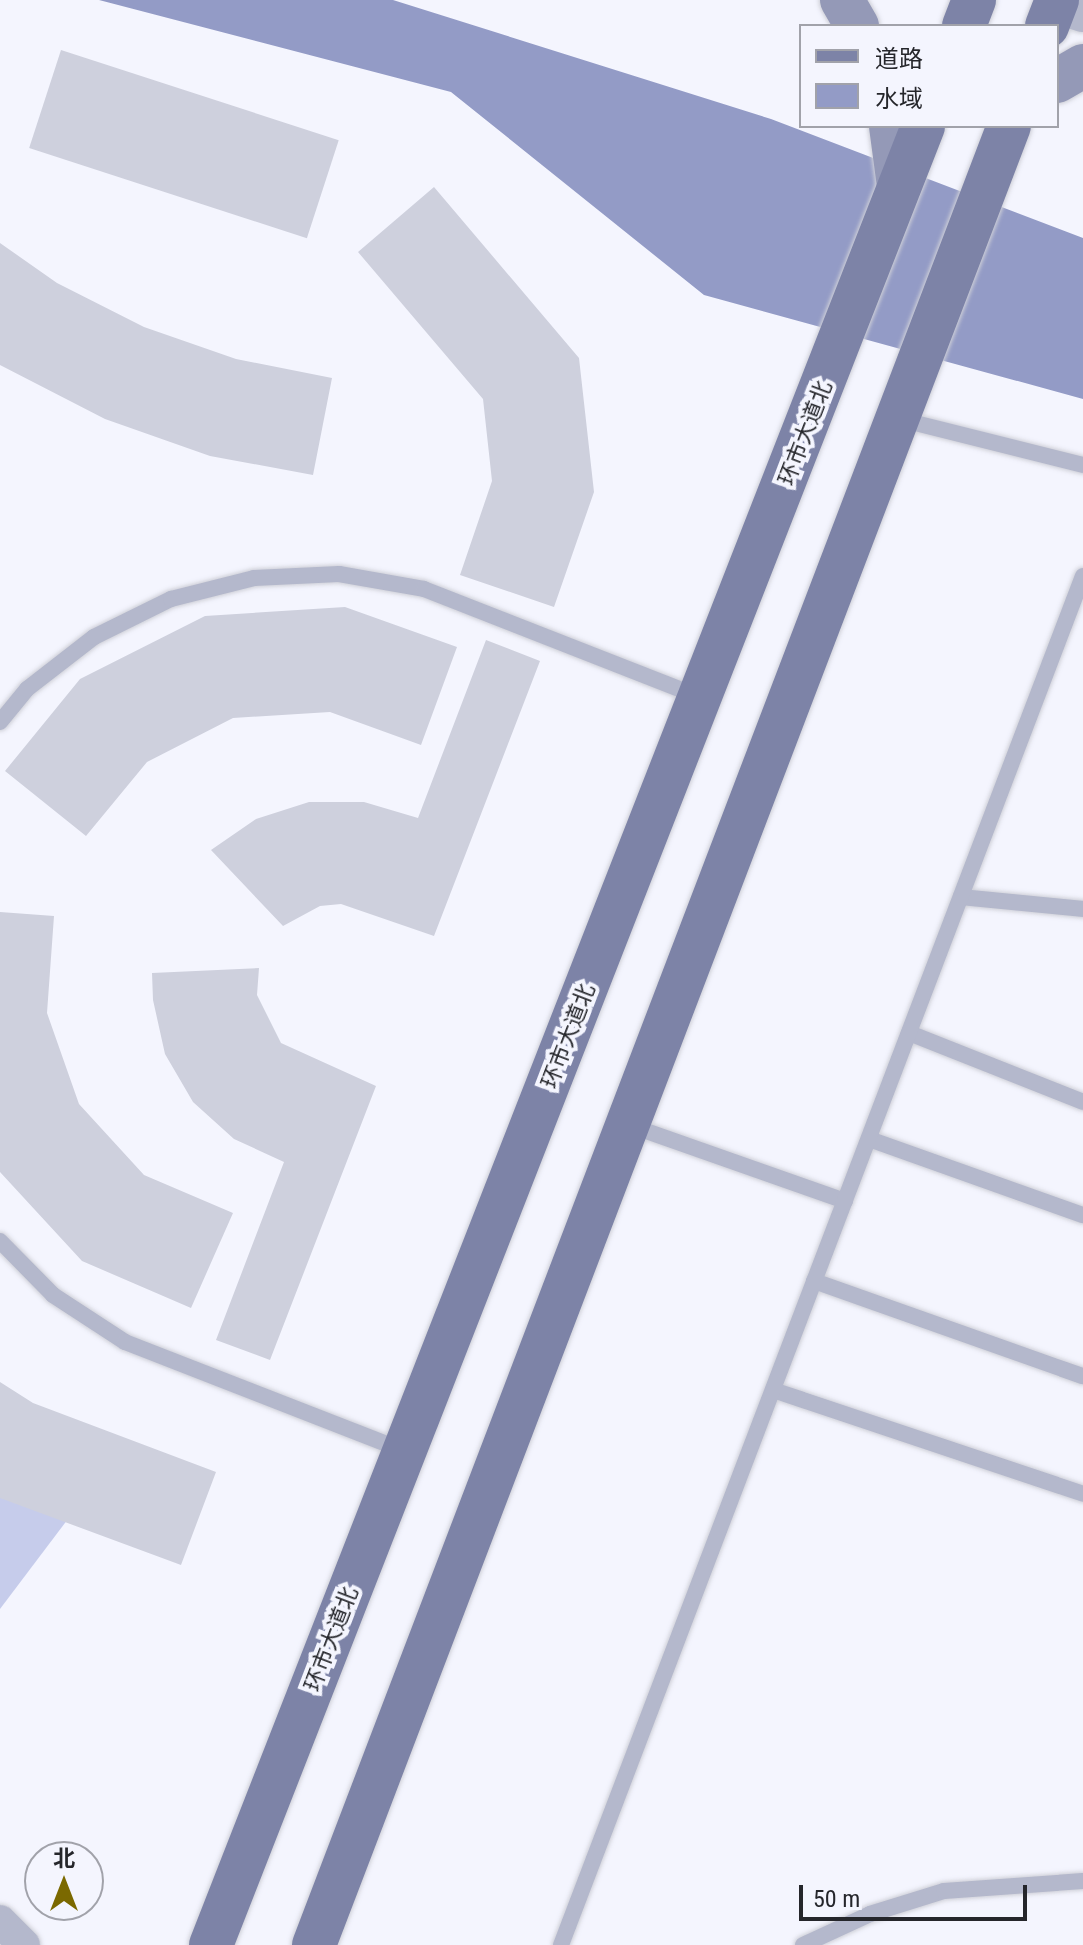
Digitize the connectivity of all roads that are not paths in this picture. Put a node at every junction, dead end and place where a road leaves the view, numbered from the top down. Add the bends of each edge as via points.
1 (842, 0) edge
2 (974, 0) edge
3 (856, 24) edge
4 (965, 24) edge
5 (1083, 66) edge
6 (1059, 80) edge
7 (891, 128) edge
8 (922, 128) edge
9 (1008, 128) edge
10 (899, 186) junction
11 (897, 419) junction
12 (1083, 465) edge
13 (1081, 586) edge
14 (701, 698) junction
15 (0, 722) edge
16 (961, 897) junction
17 (1083, 909) edge
18 (909, 1033) junction
19 (1083, 1102) edge
20 (628, 1124) junction
21 (869, 1139) junction
22 (845, 1201) junction
23 (1083, 1215) edge
24 (0, 1241) edge
25 (814, 1281) junction
26 (1083, 1376) edge
27 (773, 1390) junction
28 (405, 1451) junction
29 (1083, 1494) edge
30 (1083, 1881) edge
31 (0, 1921) edge
32 (24, 1945) edge
33 (211, 1945) edge
34 (314, 1945) edge
35 (561, 1945) edge
36 (803, 1945) edge

1 - 3 main road
2 - 4 main road
5 - 6 main road
7 - 10 main road
8 - 10 main road, 环市大道北
9 - 11 main road
10 - 14 main road, 环市大道北
11 - 12 lane
11 - 20 main road
13 - 16 lane
14 - 15 lane via 424,589 339,574 254,578 171,599 94,637 27,689
14 - 28 main road, 环市大道北
16 - 17 lane
16 - 18 lane
18 - 19 lane
18 - 21 lane
20 - 22 lane
20 - 34 main road
21 - 22 lane
21 - 23 lane
22 - 25 lane
24 - 28 lane via 53,1295 125,1342
25 - 26 lane
25 - 27 lane
27 - 29 lane
27 - 35 lane
28 - 33 main road, 环市大道北
30 - 36 lane via 944,1891 870,1914
31 - 32 street

